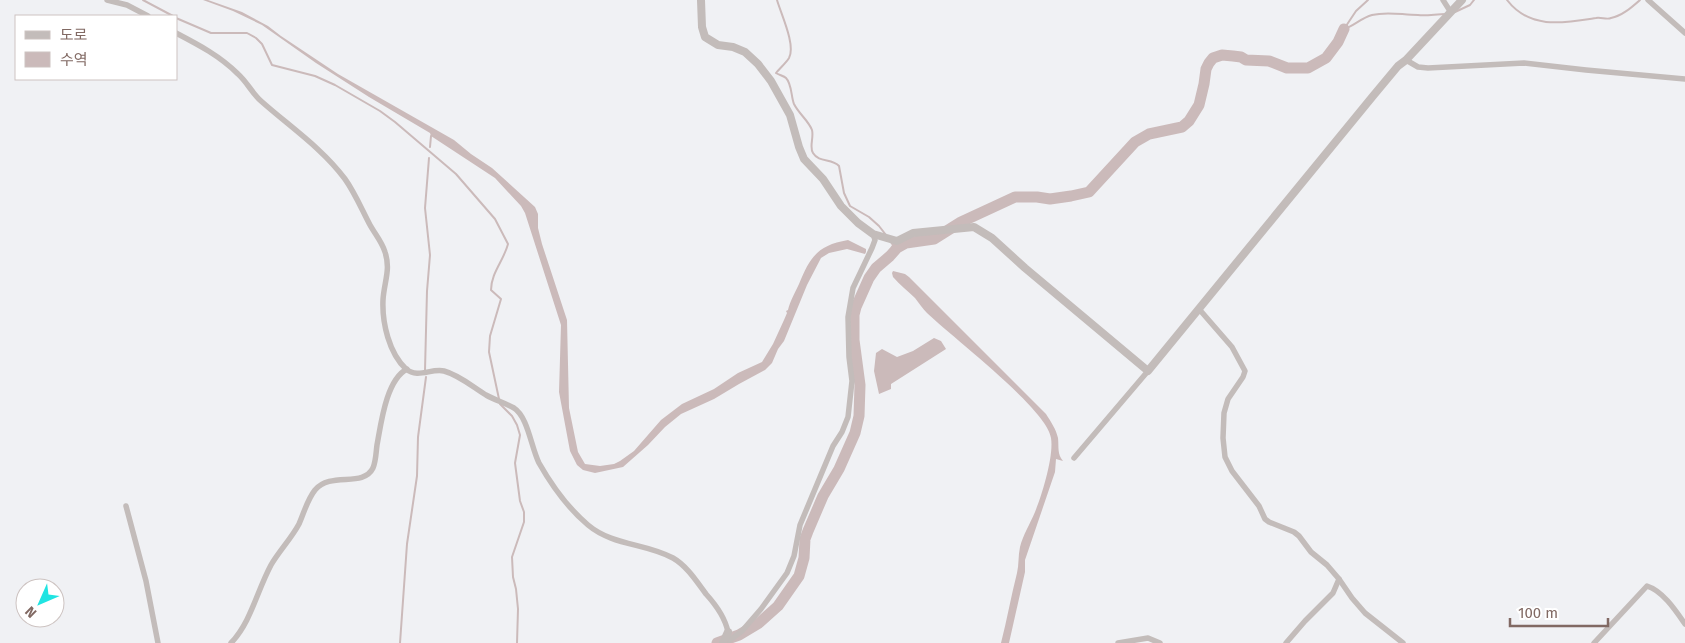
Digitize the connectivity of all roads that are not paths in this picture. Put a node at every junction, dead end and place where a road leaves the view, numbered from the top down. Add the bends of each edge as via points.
1 (107, 0) edge
2 (701, 0) edge
3 (1443, 0) edge
4 (1462, 0) edge
5 (1648, 0) edge
6 (1450, 11) junction
7 (146, 15) edge
8 (1685, 33) edge
9 (178, 34) edge
10 (1406, 60) junction
11 (1685, 79) edge
12 (873, 234) junction
13 (1199, 309) junction
14 (407, 369) junction
15 (1148, 371) junction
16 (1074, 458) dead end
17 (126, 506) dead end
18 (1340, 579) junction
19 (1685, 624) edge
20 (728, 632) joint
21 (158, 643) edge
22 (230, 643) edge
23 (725, 643) edge
24 (1118, 643) edge
25 (1160, 643) edge
26 (1286, 643) edge
27 (1403, 643) edge
28 (1594, 643) edge

1 - 7 street
2 - 12 street via 705,37 718,45 740,49 758,64 790,115 804,159 824,179 848,212
3 - 6 street
4 - 6 street
5 - 8 street
6 - 10 street
9 - 14 street via 230,67 262,102 321,152 345,179 385,252 388,268 383,301 386,328 396,356
10 - 11 street via 1428,68 1524,63
10 - 13 street via 1354,118
12 - 15 street via 898,241 913,233 974,227 992,238
12 - 23 street via 875,240 853,288 848,317 852,381 848,417 800,525 787,573 742,631
13 - 15 street
13 - 18 street via 1232,347 1245,371 1228,399 1224,413 1226,457 1232,471 1265,519 1299,536
14 - 20 street via 419,374 434,370 446,372 516,409 523,417 540,464 579,518 609,538 655,550 679,562 717,607
14 - 22 street via 394,381 382,416 372,470 365,477 329,481 314,491 298,525 270,567 243,627
15 - 16 street
17 - 21 street via 146,580
18 - 26 street via 1333,594
18 - 27 street via 1365,612
19 - 28 street via 1665,598 1648,586
20 - 23 street
24 - 25 street via 1148,638

